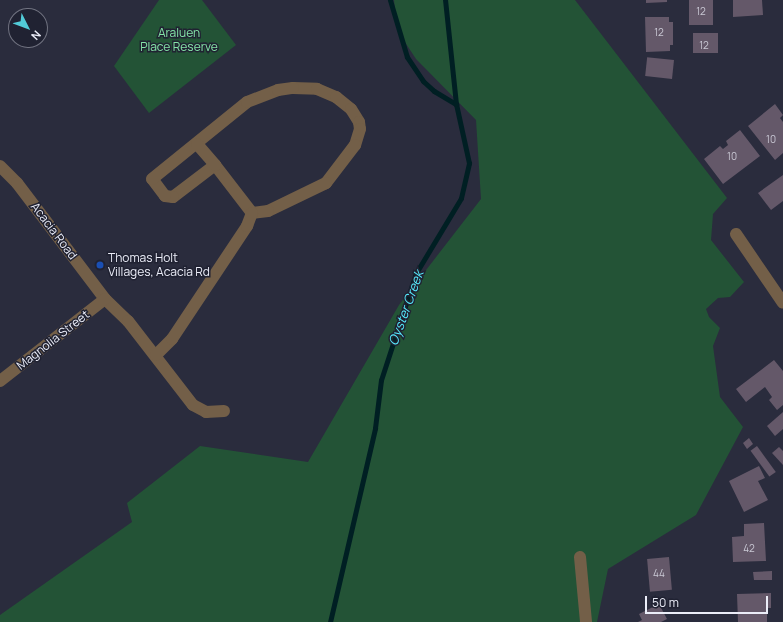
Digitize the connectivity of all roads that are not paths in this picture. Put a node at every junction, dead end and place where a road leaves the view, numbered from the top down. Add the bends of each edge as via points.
1 (198, 144) junction
2 (215, 165) junction
3 (0, 166) edge
4 (252, 213) junction
5 (736, 234) dead end
6 (105, 299) junction
7 (783, 303) edge
8 (156, 355) junction
9 (0, 381) edge
10 (224, 411) dead end
11 (580, 557) dead end
12 (586, 622) edge

1 - 2 street
1 - 2 street via 152,179 165,196 173,197
1 - 4 street via 247,102 285,88 326,92 354,112 360,129 355,145 326,183 268,211
2 - 4 street
3 - 6 street, Acacia Road via 17,183
4 - 8 street via 247,226 172,339
5 - 7 street
6 - 8 street, Acacia Road
6 - 9 street, Magnolia Street
8 - 10 street, Acacia Road via 193,405 206,412
11 - 12 street

